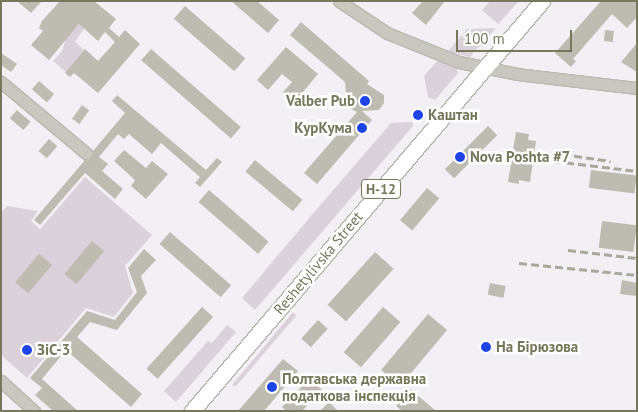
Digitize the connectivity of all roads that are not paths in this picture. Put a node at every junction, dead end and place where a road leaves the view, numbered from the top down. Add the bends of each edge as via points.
1 (339, 1) edge
2 (542, 1) edge
3 (485, 68) junction
4 (1, 82) edge
5 (637, 88) edge
6 (86, 153) dead end
7 (1, 381) edge
8 (34, 411) edge
9 (192, 411) edge

1 - 3 street via 394,36 459,62
2 - 3 main road, Reshetylivska Street / Н-12
3 - 5 street
3 - 9 main road, Reshetylivska Street / Н-12
4 - 6 street
7 - 8 street

